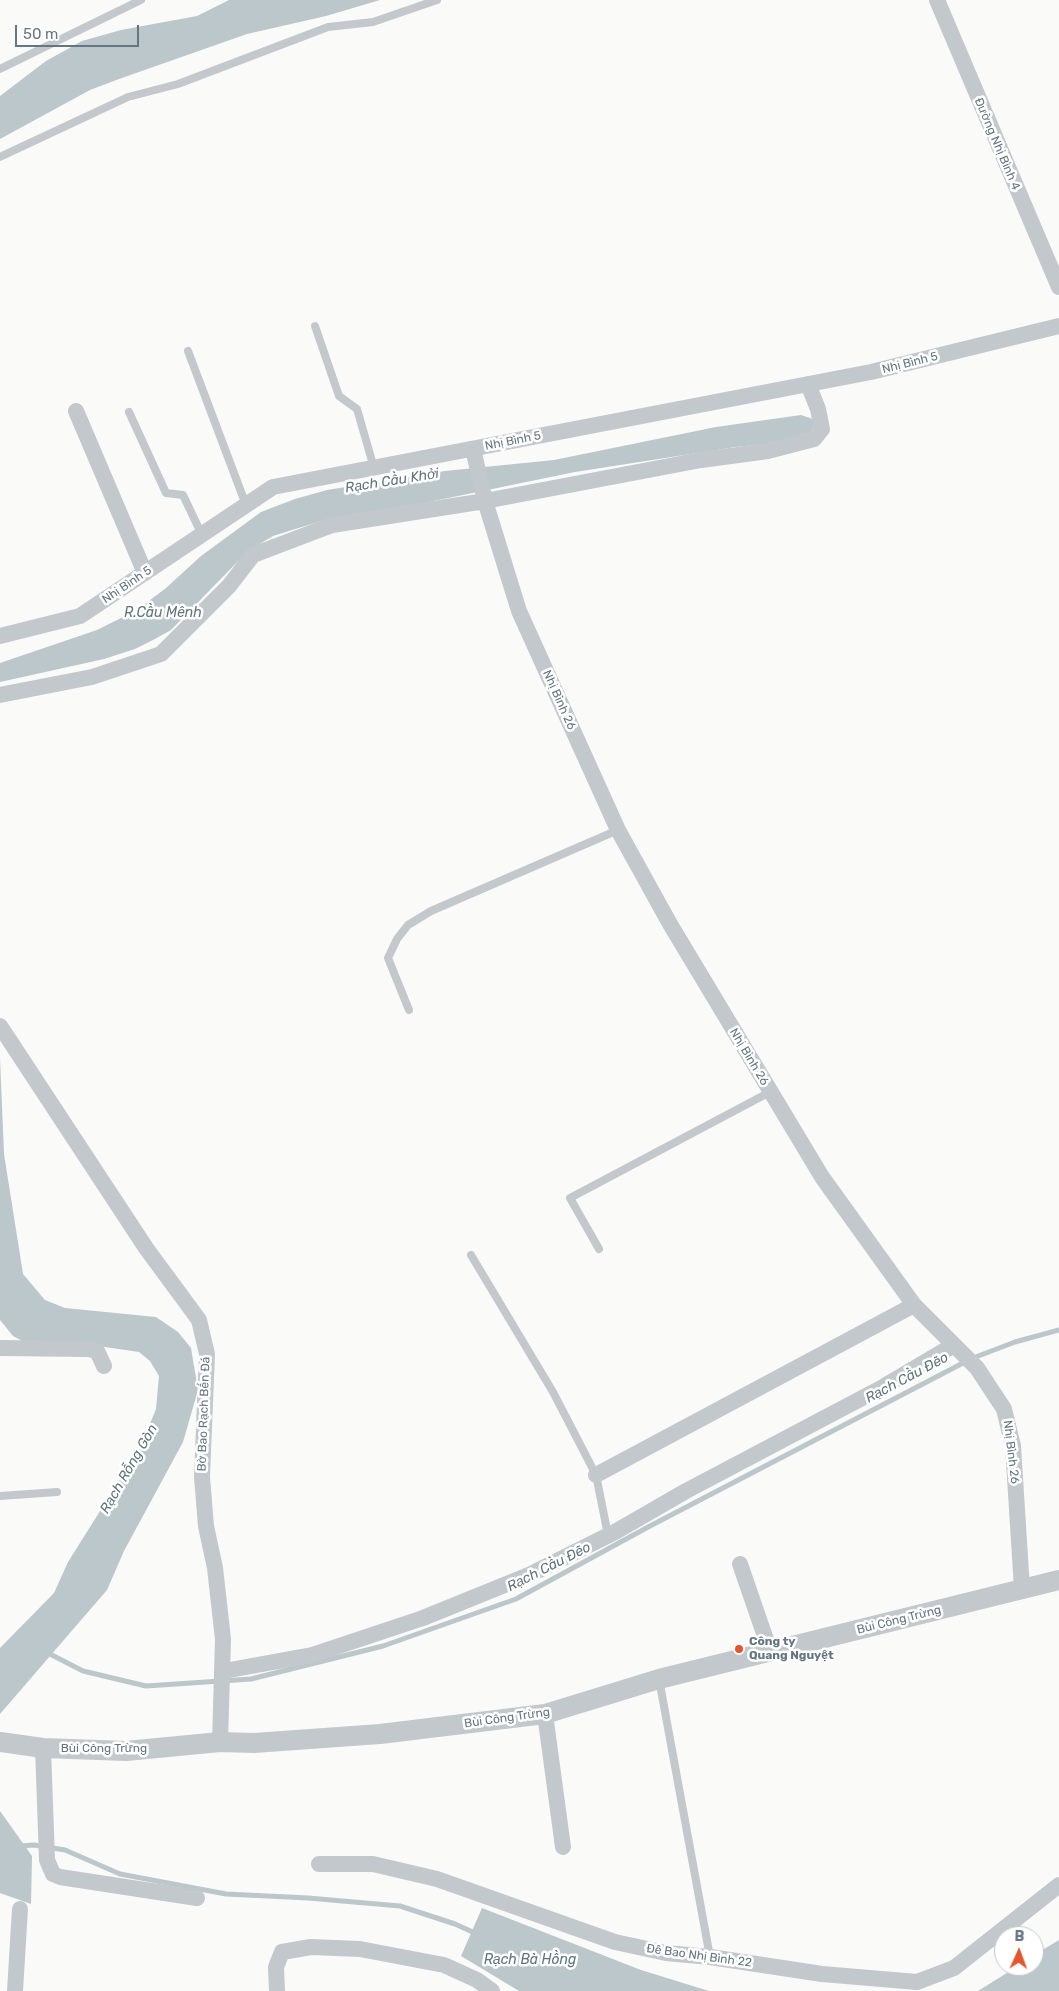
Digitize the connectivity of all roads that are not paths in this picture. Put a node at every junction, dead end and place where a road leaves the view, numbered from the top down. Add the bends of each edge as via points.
1 (141, 0) edge
2 (437, 0) edge
3 (937, 0) edge
4 (0, 68) edge
5 (0, 157) edge
6 (1059, 287) edge
7 (315, 326) dead end
8 (1059, 326) edge
9 (188, 352) dead end
10 (808, 384) junction
11 (76, 411) dead end
12 (129, 412) dead end
13 (474, 455) junction
14 (374, 468) junction
15 (484, 498) junction
16 (246, 505) junction
17 (202, 535) junction
18 (145, 573) junction
19 (0, 636) edge
20 (0, 695) edge
21 (618, 830) junction
22 (409, 1010) dead end
23 (0, 1026) edge
24 (770, 1092) junction
25 (599, 1249) dead end
26 (471, 1255) dead end
27 (914, 1305) junction
28 (0, 1348) edge
29 (957, 1349) junction
30 (104, 1366) dead end
31 (596, 1475) junction
32 (58, 1492) dead end
33 (0, 1496) edge
34 (608, 1535) junction
35 (740, 1564) dead end
36 (1059, 1580) edge
37 (1022, 1589) junction
38 (770, 1652) junction
39 (224, 1675) junction
40 (660, 1679) junction
41 (545, 1714) junction
42 (220, 1742) junction
43 (5, 1743) edge
44 (43, 1748) junction
45 (563, 1848) dead end
46 (319, 1864) dead end
47 (1059, 1885) edge
48 (197, 1898) dead end
49 (20, 1910) dead end
50 (710, 1957) junction
51 (15, 1991) edge
52 (278, 1991) edge
53 (492, 1991) edge

1 - 4 lane
2 - 5 lane via 373,22 328,27 178,84 128,97
3 - 6 street, Đường Nhị Bình 4
7 - 14 lane via 339,396 357,408
8 - 10 street, Nhị Bình 5
9 - 16 lane
10 - 13 street, Nhị Bình 5
10 - 15 street via 822,429 814,439 768,451
11 - 18 street
12 - 17 lane via 166,494 183,495
13 - 14 street, Nhị Bình 5
13 - 15 street, Nhị Bình 26
14 - 16 street, Nhị Bình 5 via 273,487
15 - 20 street via 332,525 254,555 229,586 160,654 92,677
15 - 21 street, Nhị Bình 26 via 519,611
16 - 17 street, Nhị Bình 5
17 - 18 street, Nhị Bình 5
18 - 19 street, Nhị Bình 5 via 80,616
21 - 22 lane via 431,911 408,925 388,958
21 - 24 street, Nhị Bình 26
23 - 39 street, Bờ Bao Rạch Bến Đá via 146,1248 199,1320 207,1354 202,1477 206,1526 222,1621
24 - 25 lane via 570,1198
24 - 27 street, Nhị Bình 26 via 822,1177
26 - 31 lane via 553,1392
27 - 29 street, Nhị Bình 26
27 - 31 street
28 - 30 street via 88,1349 97,1351
29 - 34 street
29 - 37 street, Nhị Bình 26 via 977,1368 1004,1408 1010,1427
31 - 34 lane
32 - 33 lane
34 - 39 street via 529,1576 423,1618 312,1655
35 - 38 street
36 - 37 street, Bùi Công Trừng
37 - 38 street, Bùi Công Trừng
38 - 40 street, Bùi Công Trừng
39 - 42 street, Bờ Bao Rạch Bến Đá
40 - 41 street, Bùi Công Trừng
40 - 50 lane
41 - 42 street, Bùi Công Trừng via 380,1734 254,1743
41 - 45 street
42 - 44 street, Bùi Công Trừng via 126,1751
43 - 44 street, Bùi Công Trừng
44 - 48 street via 47,1860 53,1874
46 - 50 street, Đê Bao Nhị Bình 22 via 373,1864 437,1879 615,1942 666,1953
47 - 50 street, Đê Bao Nhị Bình 22 via 954,1968 917,1982 822,1974
49 - 51 street
52 - 53 street via 276,1967 282,1952 311,1947 360,1949 444,1965 477,1980

